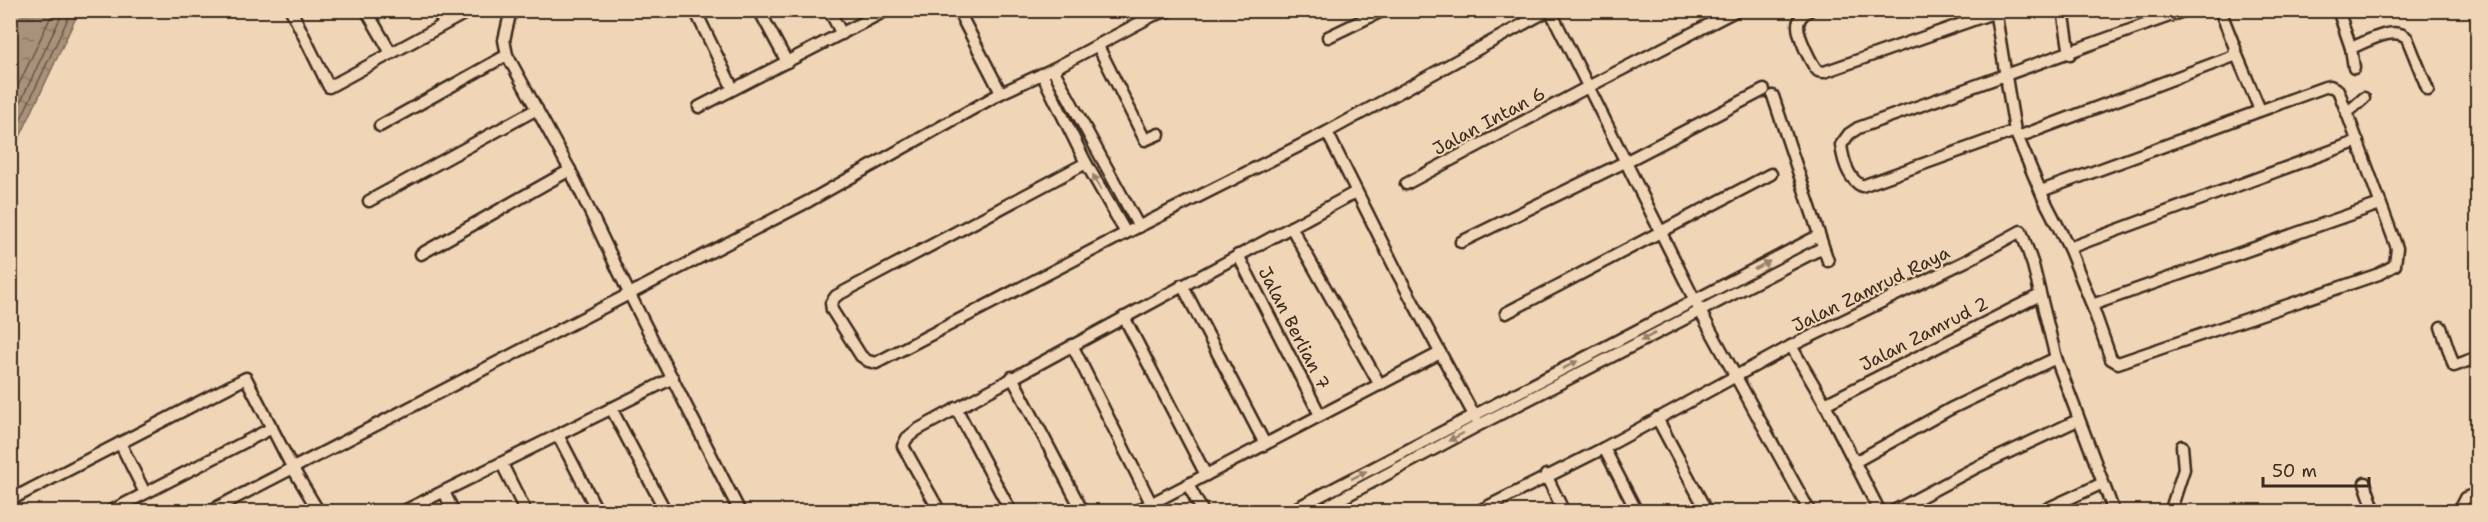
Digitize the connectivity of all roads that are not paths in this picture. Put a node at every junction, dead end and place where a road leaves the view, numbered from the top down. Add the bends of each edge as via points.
1 (291, 10) edge
2 (366, 10) edge
3 (437, 10) edge
4 (471, 10) edge
5 (695, 10) edge
6 (759, 10) edge
7 (829, 10) edge
8 (887, 10) edge
9 (958, 10) edge
10 (1171, 10) edge
11 (1384, 10) edge
12 (1550, 10) edge
13 (1737, 10) edge
14 (1810, 10) edge
15 (2062, 10) edge
16 (2186, 10) edge
17 (2220, 10) edge
18 (2338, 10) edge
19 (510, 11) edge
20 (1996, 11) edge
21 (1153, 13) edge
22 (444, 23) junction
23 (842, 34) junction
24 (1328, 37) dead end
25 (1098, 46) junction
26 (2351, 48) junction
27 (2236, 52) junction
28 (391, 53) junction
29 (2070, 54) junction
30 (507, 55) junction
31 (787, 62) junction
32 (2354, 68) dead end
33 (1053, 69) junction
34 (1042, 74) junction
35 (2006, 76) junction
36 (1588, 87) junction
37 (733, 89) junction
38 (2428, 90) dead end
39 (1001, 93) junction
40 (2364, 98) dead end
41 (699, 107) dead end
42 (537, 109) junction
43 (2260, 110) junction
44 (2347, 113) junction
45 (380, 126) dead end
46 (1327, 132) junction
47 (1159, 134) dead end
48 (2017, 134) junction
49 (2358, 141) junction
50 (1627, 161) junction
51 (1086, 163) junction
52 (570, 170) junction
53 (1771, 174) dead end
54 (1406, 184) dead end
55 (2041, 191) junction
56 (1356, 192) junction
57 (369, 201) dead end
58 (2380, 204) junction
59 (1139, 227) junction
60 (1291, 227) junction
61 (1661, 232) junction
62 (1126, 233) junction
63 (1818, 236) junction
64 (1461, 242) dead end
65 (1822, 248) junction
66 (2069, 248) junction
67 (421, 254) dead end
68 (1238, 255) junction
69 (1828, 261) dead end
70 (1182, 285) junction
71 (1710, 292) junction
72 (629, 293) junction
73 (2040, 295) junction
74 (1715, 303) junction
75 (1698, 305) junction
76 (2092, 305) junction
77 (1506, 313) dead end
78 (1124, 317) junction
79 (2441, 327) dead end
80 (1072, 345) junction
81 (1791, 346) junction
82 (1440, 353) junction
83 (2478, 357) edge
84 (2056, 358) junction
85 (1736, 375) junction
86 (1012, 377) junction
87 (673, 378) junction
88 (1380, 385) junction
89 (1825, 404) junction
90 (612, 408) junction
91 (956, 408) junction
92 (1320, 416) junction
93 (1657, 418) junction
94 (1476, 420) junction
95 (2078, 420) junction
96 (272, 428) junction
97 (558, 435) junction
98 (120, 443) junction
99 (1433, 443) junction
100 (1265, 444) junction
101 (2182, 446) dead end
102 (1604, 448) junction
103 (1855, 462) junction
104 (502, 464) junction
105 (292, 467) junction
106 (1206, 475) junction
107 (1546, 475) junction
108 (2103, 483) junction
109 (2365, 483) dead end
110 (1188, 485) junction
111 (444, 492) junction
112 (145, 493) junction
113 (1325, 493) junction
114 (2478, 493) edge
115 (10, 500) edge
116 (1151, 503) junction
117 (1331, 504) junction
118 (1490, 509) edge
119 (109, 512) edge
120 (208, 512) edge
121 (319, 512) edge
122 (402, 512) edge
123 (454, 512) edge
124 (526, 512) edge
125 (598, 512) edge
126 (666, 512) edge
127 (740, 512) edge
128 (940, 512) edge
129 (1011, 512) edge
130 (1083, 512) edge
131 (1135, 512) edge
132 (1203, 512) edge
133 (1289, 512) edge
134 (1316, 512) edge
135 (1477, 512) edge
136 (1564, 512) edge
137 (1637, 512) edge
138 (1707, 512) edge
139 (1810, 512) edge
140 (1880, 512) edge
141 (1892, 512) edge
142 (2040, 512) edge
143 (2114, 512) edge
144 (2170, 512) edge
145 (2375, 512) edge
146 (2458, 512) edge

1 - 28 street via 329,87
2 - 28 street
3 - 22 street
4 - 22 street
5 - 37 street
6 - 31 street
7 - 23 street
8 - 23 street
9 - 39 street
10 - 21 street
11 - 24 street
12 - 36 street
12 - 46 street
13 - 36 street, Jalan Intan 6
14 - 20 street via 1798,25 1815,68 1824,72
15 - 29 street
16 - 29 street
17 - 27 street
18 - 26 street
19 - 30 street via 504,40
20 - 35 street
21 - 25 street
22 - 28 street
23 - 31 street
25 - 33 street
25 - 47 street via 1145,140
26 - 32 street
26 - 38 street via 2381,36 2402,33
27 - 43 street
27 - 48 street via 2219,62
29 - 35 street
30 - 42 street
30 - 45 street
31 - 37 street
33 - 34 street
33 - 59 street
34 - 39 street
34 - 51 street
35 - 48 street
35 - 48 street via 1858,128 1841,145 1842,158 1852,179 1862,186
36 - 50 street
36 - 54 street, Jalan Intan 6
37 - 41 street
39 - 72 street via 809,201
40 - 44 street
42 - 52 street
42 - 57 street
43 - 44 street via 2330,86 2338,90
43 - 55 street
44 - 49 street
46 - 56 street
46 - 59 street
48 - 55 street
49 - 58 street
49 - 66 street
50 - 61 street
50 - 63 street via 1769,93
50 - 64 street
62 -> 51 street
51 - 62 street via 836,296 832,310 861,356 876,363
52 - 67 street
52 - 72 street
53 - 61 street
55 - 66 street
56 - 60 street
56 - 82 street
58 - 76 street
58 - 76 street via 2398,260 2379,274 2118,363 2111,359
59 - 62 street
60 - 68 street
60 - 88 street
61 - 75 street
61 - 77 street
63 - 65 street
71 -> 63 street
65 - 69 street
65 - 74 street
66 - 76 street
68 - 70 street
68 - 92 street, Jalan Berlian 7
70 - 78 street
70 - 100 street
71 - 74 street
71 - 75 street
72 - 87 street
72 - 105 street
73 - 81 street, Jalan Zamrud Raya via 2021,231
73 - 84 street
73 - 89 street, Jalan Zamrud 2
74 - 75 street
75 - 85 street
75 - 94 street
78 - 80 street
78 - 106 street
79 - 83 street via 2454,366
80 - 86 street
80 - 116 street
81 - 85 street, Jalan Zamrud Raya
81 - 89 street
82 - 88 street
82 - 94 street
84 - 95 street
84 - 103 street via 1950,409
85 - 93 street, Jalan Zamrud Raya
85 - 139 street
86 - 91 street
86 - 130 street
87 - 90 street
87 - 127 street
88 - 92 street
89 - 103 street
90 - 97 street
90 - 126 street
91 - 128 street via 917,430 903,446
91 - 129 street
92 - 100 street
93 - 102 street, Jalan Zamrud Raya
93 - 138 street
94 - 99 street
95 - 108 street
95 - 141 street
96 - 98 street via 246,378
96 - 105 street
96 - 112 street
97 - 104 street
97 - 125 street
98 - 112 street
98 - 115 street
113 -> 99 street
99 - 117 street
100 - 106 street
101 - 144 street via 2184,469
102 - 107 street, Jalan Zamrud Raya
102 - 137 street
103 - 140 street
104 - 111 street
104 - 124 street
105 - 120 street
105 - 121 street
106 - 110 street
107 - 118 street, Jalan Zamrud Raya
107 - 136 street
108 - 142 street
108 - 143 street
109 - 145 street
110 - 116 street
110 - 132 street
111 - 122 street
111 - 123 street
112 - 119 street
113 - 117 street
113 - 133 street
114 - 146 street via 2464,498
116 - 131 street
117 - 134 street
118 - 135 street, Jalan Zamrud Raya

